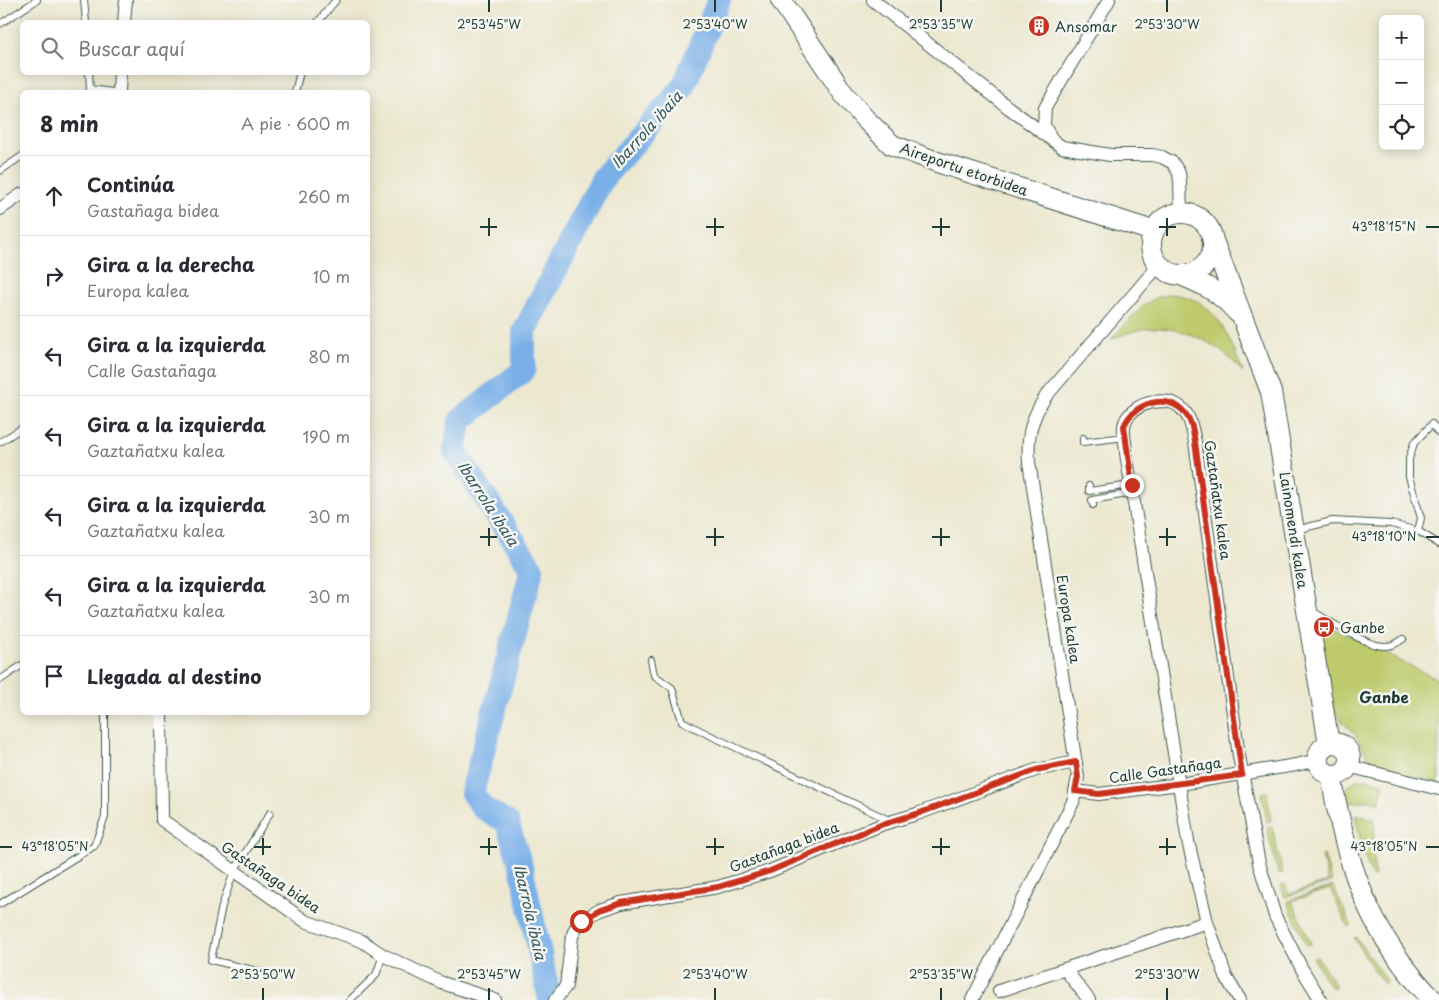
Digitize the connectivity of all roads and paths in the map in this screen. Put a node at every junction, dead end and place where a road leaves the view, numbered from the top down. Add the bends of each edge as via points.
1 (37, 0) edge
2 (84, 0) edge
3 (126, 0) edge
4 (336, 0) edge
5 (781, 0) edge
6 (873, 0) edge
7 (1109, 0) edge
8 (86, 20) edge
9 (124, 20) edge
10 (320, 20) edge
11 (0, 24) edge
12 (89, 75) edge
13 (120, 75) edge
14 (299, 75) edge
15 (90, 90) edge
16 (119, 90) edge
17 (296, 90) edge
18 (1054, 142) junction
19 (20, 157) edge
20 (0, 171) edge
21 (20, 195) edge
22 (0, 208) edge
23 (1181, 212) junction
24 (1153, 230) junction
25 (1212, 238) junction
26 (1159, 265) junction
27 (1181, 275) junction
28 (1245, 321) junction
29 (20, 429) edge
30 (1439, 434) edge
31 (1125, 437) junction
32 (1083, 438) dead end
33 (0, 442) edge
34 (1089, 486) dead end
35 (1132, 489) junction
36 (1093, 505) dead end
37 (1294, 530) junction
38 (1418, 531) junction
39 (1439, 544) edge
40 (1307, 608) junction
41 (1403, 639) dead end
42 (651, 660) dead end
43 (20, 666) edge
44 (0, 680) edge
45 (105, 715) edge
46 (161, 715) edge
47 (1323, 752) junction
48 (1076, 762) junction
49 (1340, 771) junction
50 (1242, 775) junction
51 (1180, 784) junction
52 (1439, 789) edge
53 (1075, 791) junction
54 (270, 813) dead end
55 (892, 821) junction
56 (234, 871) junction
57 (0, 904) edge
58 (1207, 922) junction
59 (383, 955) junction
60 (1065, 969) junction
61 (274, 975) dead end
62 (999, 992) dead end
63 (976, 999) edge
64 (350, 1000) edge
65 (495, 1000) edge
66 (555, 1000) edge
67 (1089, 1000) edge
68 (1240, 1000) edge
69 (1321, 1000) edge
70 (1433, 1000) edge

1 - 11 lane
2 - 8 lane
3 - 9 street
4 - 10 lane
5 - 24 main road, Aireportu etorbidea via 843,93 864,119 892,145
6 - 18 street
7 - 18 street via 1045,108 1044,125
12 - 15 lane
13 - 16 street
14 - 17 lane
18 - 23 street via 1084,151 1162,156 1173,163 1179,173
19 - 20 lane
21 - 22 street
23 - 24 main road via 1164,218
23 - 25 main road via 1201,219
24 - 26 main road via 1150,245
25 - 27 main road via 1212,253 1203,266
25 - 28 main road, Lainomendi kalea
26 - 27 main road
26 - 48 street, Europa kalea via 1046,396 1034,415 1030,430 1029,462
27 - 28 main road, Lainomendi kalea via 1209,286 1226,299
28 - 37 main road, Lainomendi kalea via 1271,392
29 - 33 lane
30 - 38 lane via 1432,424 1414,443 1409,459 1409,477 1421,518
31 - 32 lane via 1083,442
31 - 35 street, Gaztañatxu kalea
31 - 50 street, Gaztañatxu kalea via 1127,419 1138,407 1146,404 1161,402 1178,406 1190,419
34 - 35 lane via 1089,491
35 - 36 lane via 1092,500
35 - 51 street, Gaztañatxu kalea
37 - 38 lane via 1332,521 1356,521 1391,524
37 - 40 main road, Lainomendi kalea
38 - 39 lane
40 - 41 lane via 1366,642 1384,647
40 - 47 main road, Lainomendi kalea
42 - 55 lane via 654,675 672,688 682,721
43 - 44 lane
45 - 57 lane via 105,817 94,846
46 - 56 street, Gastañaga bidea via 162,820
47 - 49 main road via 1322,770
47 - 49 main road via 1334,743 1347,750 1350,760
47 - 50 street, Calle Gastañaga via 1296,765
48 - 53 street, Europa kalea via 1078,777
48 - 55 street, Gastañaga bidea via 1036,770
49 - 52 street
49 - 70 main road via 1333,789 1354,875 1382,934 1414,980
50 - 51 street, Calle Gastañaga
50 - 69 street, Gaztañatxu kalea via 1259,863 1276,916
51 - 53 street, Calle Gastañaga via 1099,794
51 - 58 street, Gaztañatxu kalea via 1188,841
53 - 63 street, Europa kalea
54 - 56 lane
55 - 66 street, Gastañaga bidea via 770,871 718,887 621,903 600,910 581,921 575,929 566,986
56 - 59 street, Gastañaga bidea via 305,921 362,941
56 - 61 lane via 222,906 211,960
58 - 60 street
58 - 68 street, Gaztañatxu kalea via 1226,977
59 - 64 lane via 376,975
59 - 65 street, Gastañaga bidea via 442,983
60 - 62 street
60 - 67 street

